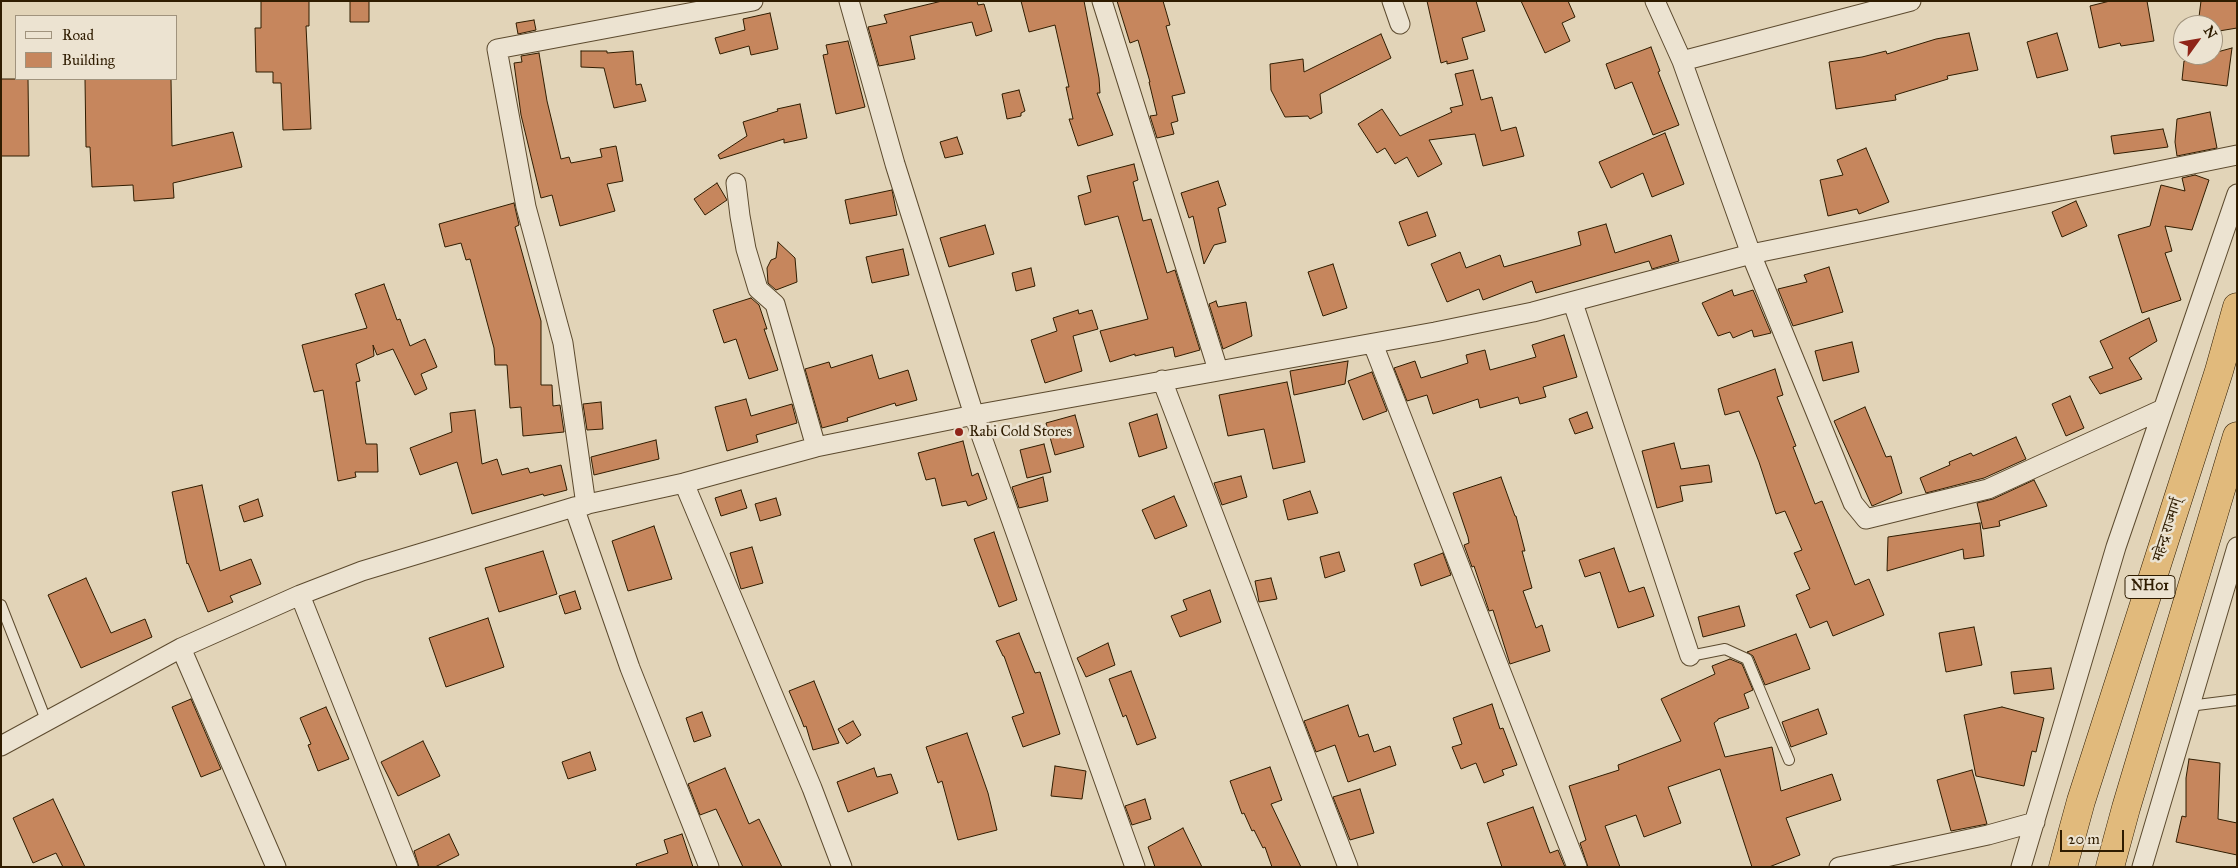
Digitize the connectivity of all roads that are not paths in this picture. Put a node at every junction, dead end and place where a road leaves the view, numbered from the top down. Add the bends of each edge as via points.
1 (753, 1) edge
2 (849, 1) edge
3 (1102, 1) edge
4 (1392, 1) edge
5 (1655, 1) edge
6 (1911, 1) edge
7 (672, 9) edge
8 (1400, 24) dead end
9 (1682, 61) junction
10 (2237, 154) edge
11 (736, 183) dead end
12 (2237, 194) edge
13 (1751, 254) junction
14 (1573, 303) junction
15 (2237, 307) edge
16 (1373, 344) junction
17 (1218, 370) junction
18 (1162, 380) junction
19 (2163, 409) junction
20 (974, 415) junction
21 (2237, 436) edge
22 (816, 447) junction
23 (684, 483) junction
24 (580, 506) junction
25 (2237, 547) edge
26 (300, 595) junction
27 (1, 605) edge
28 (182, 648) junction
29 (1690, 656) joint
30 (2237, 700) edge
31 (2190, 706) junction
32 (46, 720) junction
33 (1, 746) edge
34 (1789, 760) dead end
35 (2035, 822) junction
36 (276, 867) edge
37 (408, 867) edge
38 (709, 867) edge
39 (842, 867) edge
40 (1135, 867) edge
41 (1348, 867) edge
42 (1577, 867) edge
43 (1839, 867) edge
44 (2021, 867) edge
45 (2062, 867) edge
46 (2110, 867) edge
47 (2142, 867) edge

1 - 7 street
2 - 20 street via 895,164
3 - 17 street
4 - 8 street
5 - 9 street
6 - 9 street
7 - 24 street via 496,49 526,207 563,343
9 - 13 street
10 - 13 street
11 - 22 street via 740,216 758,289 775,304
12 - 19 street
13 - 14 street
13 - 19 street via 1853,503 1866,519 1988,490
14 - 16 street
14 - 29 street
15 - 45 highway, महेन्द्र राज्मार्ग् / NH01
16 - 17 street
16 - 42 street
17 - 18 street
18 - 20 street
18 - 41 street
19 - 35 street via 2116,547
20 - 22 street
20 - 40 street
21 - 46 highway, NH01
22 - 23 street
23 - 24 street
23 - 39 street
24 - 26 street via 362,571
24 - 38 street via 630,668
25 - 31 street
26 - 28 street
26 - 37 street
27 - 32 lane
28 - 32 street
28 - 36 street
29 - 34 lane via 1725,649 1747,659
30 - 31 lane
31 - 47 street
32 - 33 street
35 - 43 street
35 - 44 street

